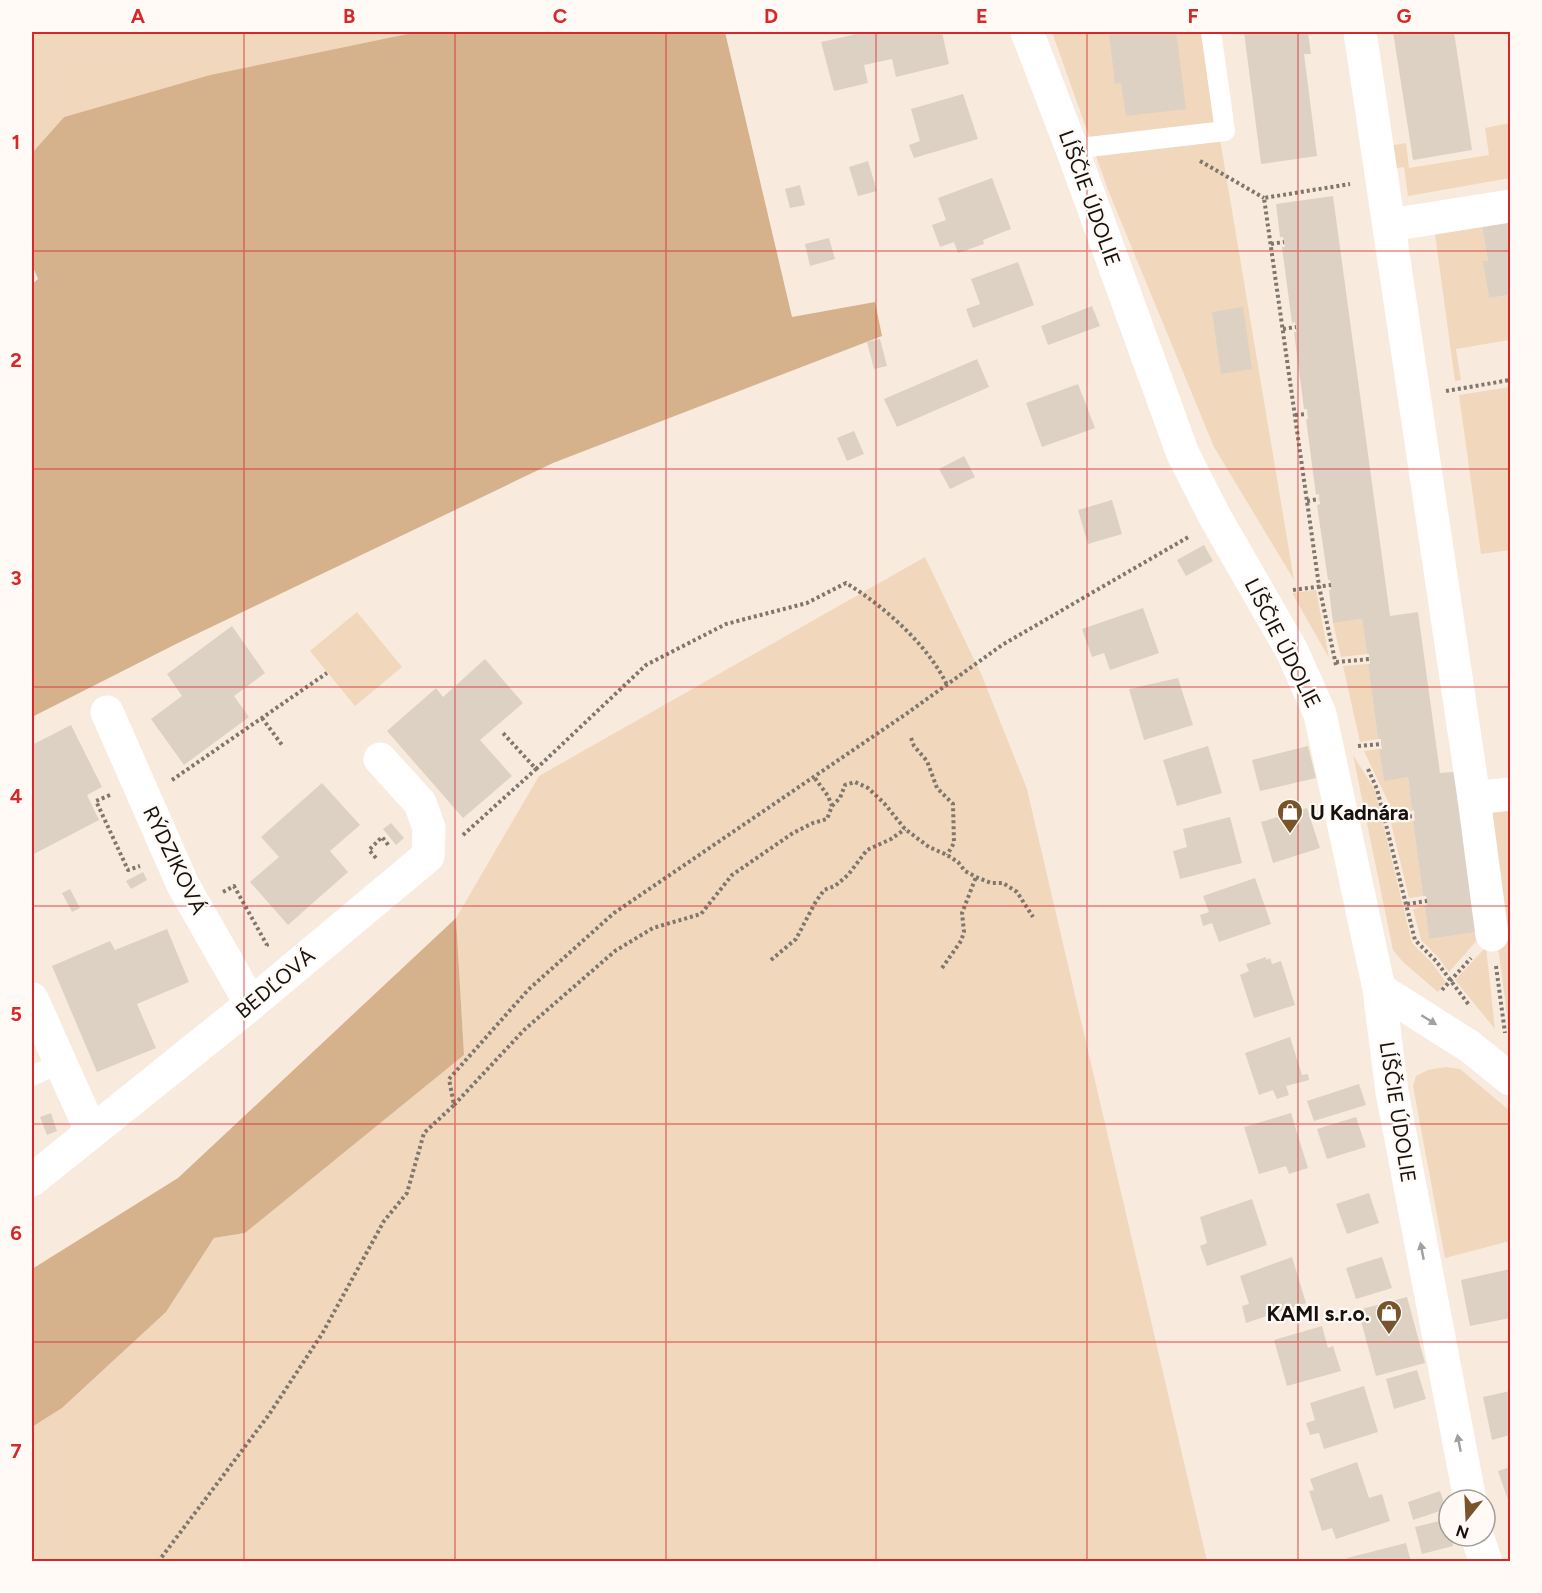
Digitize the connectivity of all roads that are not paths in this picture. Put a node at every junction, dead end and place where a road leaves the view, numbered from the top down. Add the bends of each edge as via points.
1 (1027, 32) edge
2 (1211, 32) edge
3 (1360, 32) edge
4 (1072, 148) junction
5 (1510, 206) edge
6 (1390, 225) junction
7 (107, 712) dead end
8 (380, 759) dead end
9 (1510, 794) edge
10 (1474, 798) junction
11 (1492, 935) road end
12 (1379, 989) junction
13 (32, 999) edge
14 (251, 1004) junction
15 (46, 1069) edge
16 (1510, 1079) edge
17 (91, 1131) junction
18 (32, 1180) edge
19 (1468, 1488) edge

1 - 4 street, LÍŠČIE ÚDOLIE
2 - 4 lane via 1225,131
3 - 6 street
4 - 12 street, LÍŠČIE ÚDOLIE via 1183,454 1292,651 1320,714
5 - 6 street
6 - 10 street
7 - 14 street, RÝDZIKOVÁ via 183,885
8 - 14 street, BEDĽOVÁ via 420,803 429,828 428,855
9 - 10 street
10 - 11 street
12 -> 16 street via 1468,1046
19 -> 12 street, LÍŠČIE ÚDOLIE via 1392,1092
13 - 15 street
14 - 17 street, BEDĽOVÁ
15 - 17 street
17 - 18 street, BEDĽOVÁ

